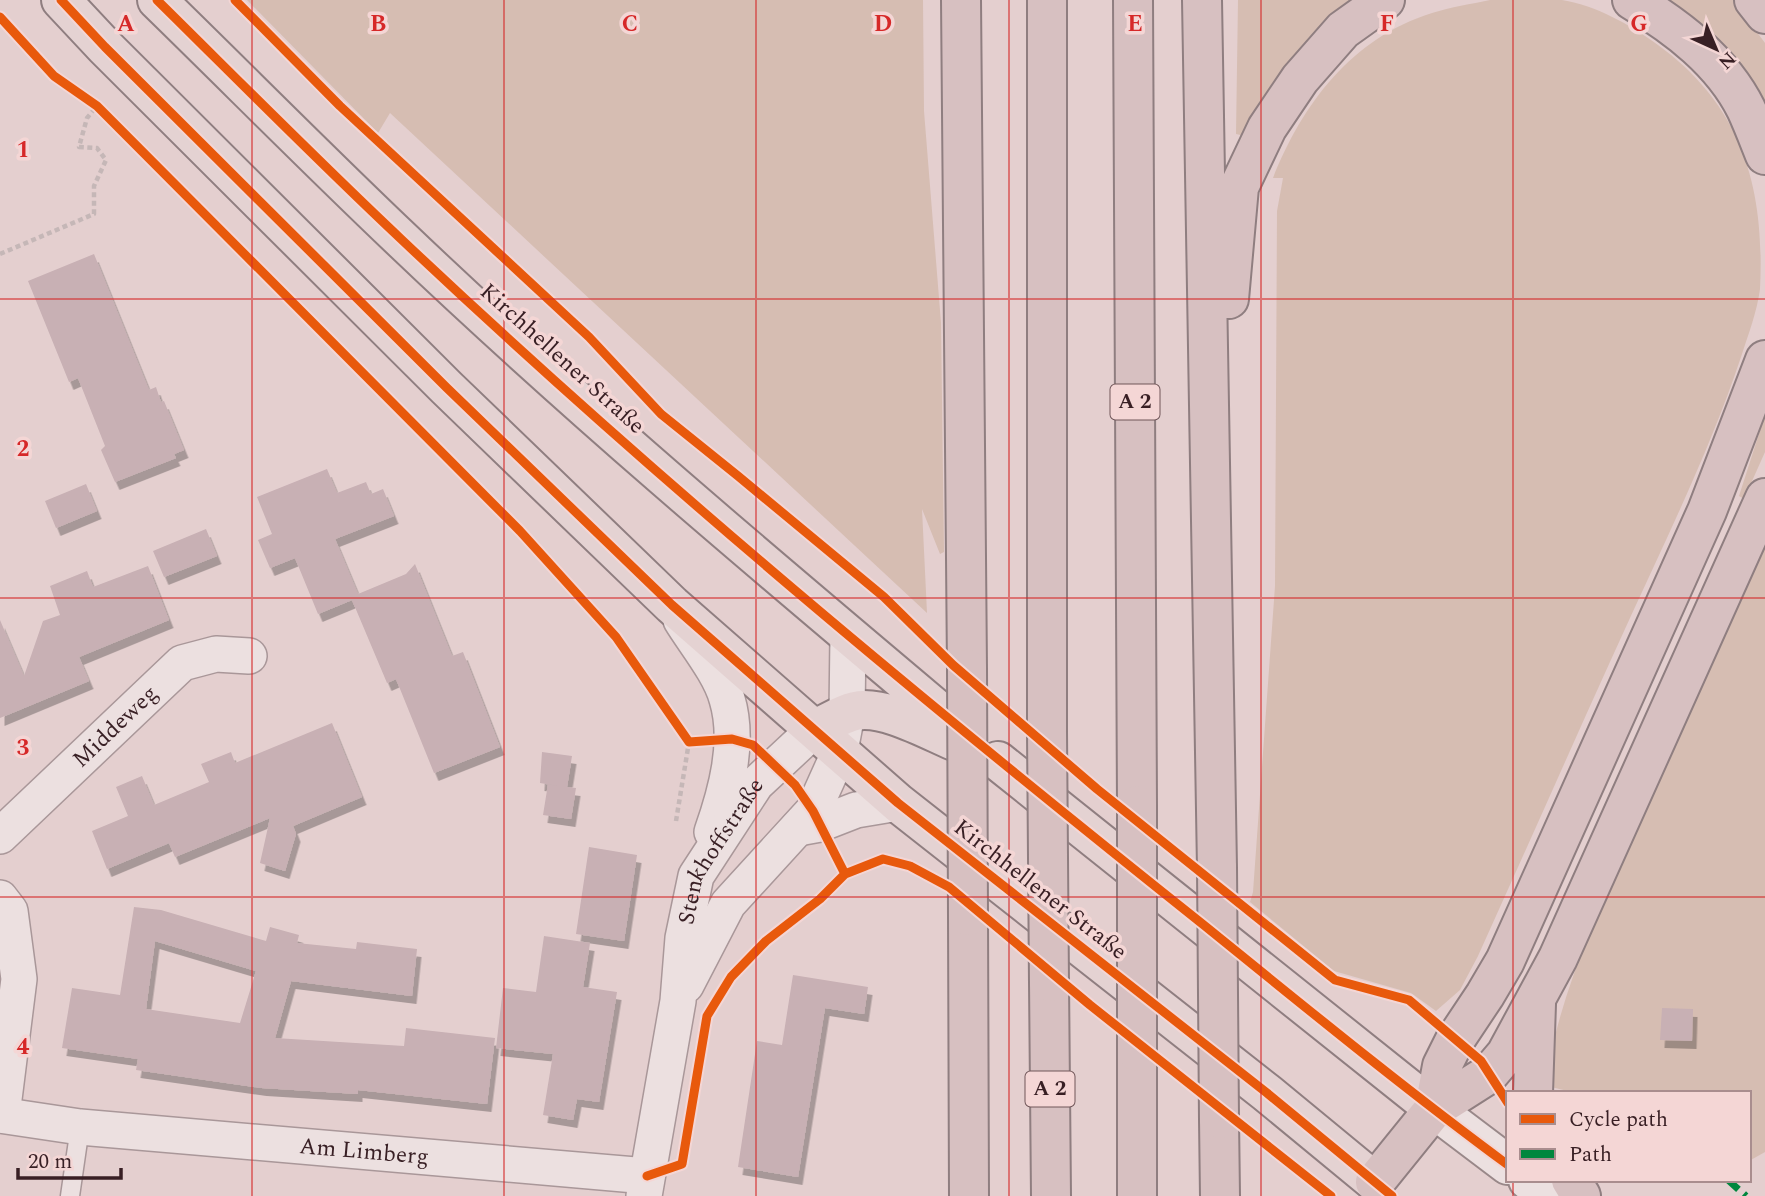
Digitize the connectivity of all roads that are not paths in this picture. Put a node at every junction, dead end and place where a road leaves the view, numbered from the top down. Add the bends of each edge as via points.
1 (61, 0) edge
2 (157, 0) edge
3 (961, 0) edge
4 (1047, 0) edge
5 (1133, 0) edge
6 (1202, 0) edge
7 (1385, 0) edge
8 (1632, 0) edge
9 (1754, 0) edge
10 (1765, 14) edge
11 (1765, 155) edge
12 (1765, 360) edge
13 (1765, 498) edge
14 (1211, 514) junction
15 (672, 605) junction
16 (848, 635) junction
17 (249, 656) dead end
18 (834, 731) junction
19 (998, 761) dead end
20 (898, 803) junction
21 (798, 828) junction
22 (0, 835) edge
23 (696, 876) junction
24 (0, 898) edge
25 (1536, 999) junction
26 (678, 1001) junction
27 (1533, 1091) edge
28 (1434, 1109) junction
29 (1, 1115) edge
30 (80, 1127) junction
31 (1506, 1163) edge
32 (1531, 1182) edge
33 (646, 1186) edge
34 (1384, 1189) edge
35 (70, 1196) edge
36 (969, 1196) edge
37 (1051, 1196) edge
38 (1137, 1196) edge
39 (1220, 1196) edge
40 (1549, 1196) edge

1 - 15 main road, Kirchhellener Straße via 447,388
2 - 16 main road, Kirchhellener Straße via 399,237 523,351
3 - 36 highway, bridge
4 - 37 highway, A 2, bridge
5 - 38 highway, A 2, bridge
6 - 14 highway
7 - 14 highway via 1343,30 1300,79 1267,128 1239,187
8 - 11 highway via 1695,44 1725,76
9 - 10 highway
12 - 28 highway via 1707,511 1505,961 1442,1066
13 - 25 highway
14 - 39 highway, bridge
15 - 18 main road, Kirchhellener Straße
15 - 23 street, Kirchhellener Straße via 727,698 731,724 729,772
16 - 18 street, Stenkhoffstraße
16 - 18 main road, Kirchhellener Straße via 956,734 867,710
17 - 22 street, Middeweg via 216,654 182,663
18 - 20 main road, Kirchhellener Straße
18 - 21 street, Stenkhoffstraße via 813,811
18 - 23 street, Stenkhoffstraße via 756,784
19 - 28 main road
20 - 21 street
20 - 34 main road, Kirchhellener Straße
21 - 26 street, Stenkhoffstraße via 728,904
23 - 26 street, Stenkhoffstraße via 683,938
24 - 29 street via 10,911 19,979
25 - 27 highway
25 - 28 highway via 1506,1054 1489,1074
26 - 33 street, Stenkhoffstraße
28 - 31 main road
28 - 34 highway
29 - 30 street, Am Limberg
30 - 33 street, Am Limberg
30 - 35 lane
32 - 40 main road

